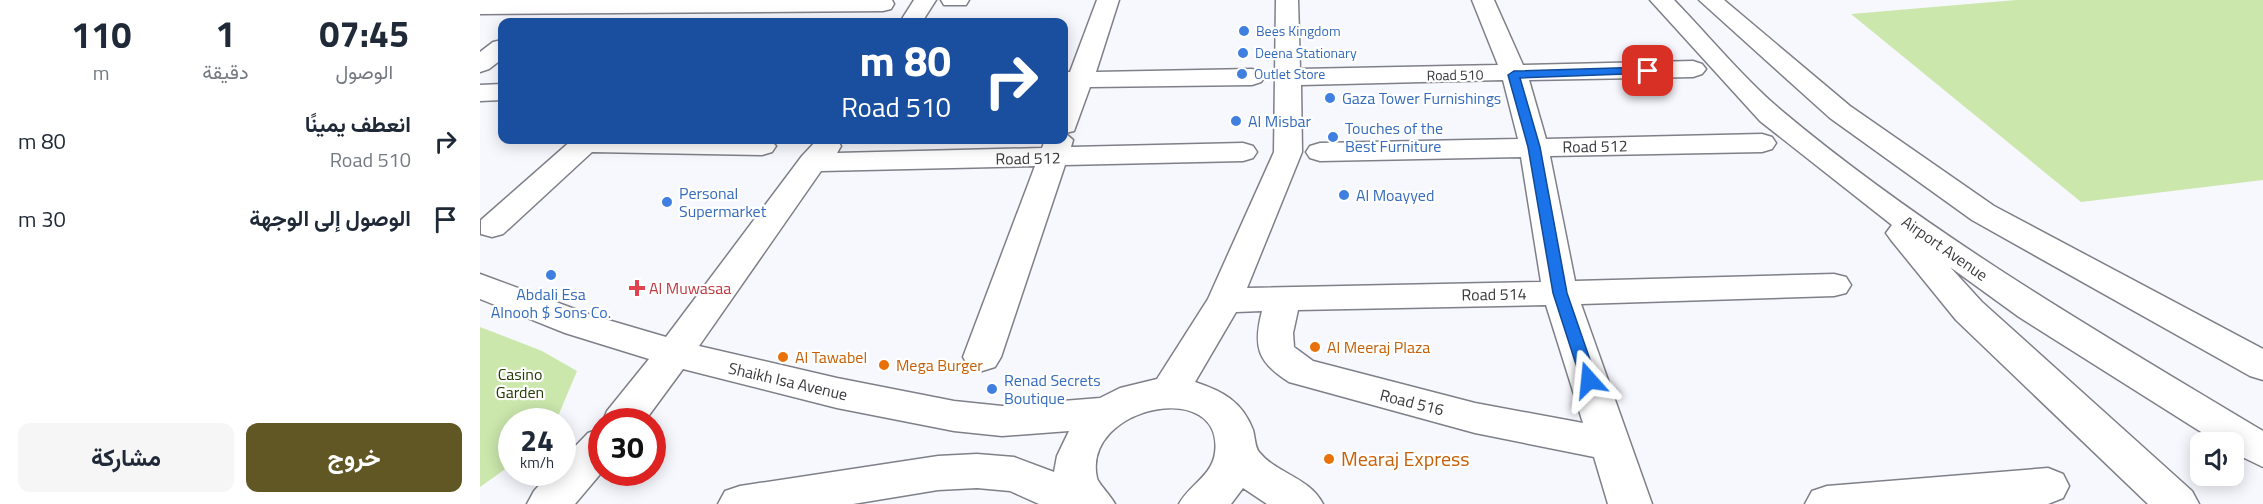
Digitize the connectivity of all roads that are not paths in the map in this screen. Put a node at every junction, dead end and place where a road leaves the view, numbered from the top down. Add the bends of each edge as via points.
1 (925, 0) edge
2 (952, 0) edge
3 (958, 0) edge
4 (1108, 0) edge
5 (1287, 0) edge
6 (1483, 0) edge
7 (1660, 0) edge
8 (1710, 0) edge
9 (560, 3) edge
10 (732, 3) edge
11 (883, 4) dead end
12 (480, 7) edge
13 (540, 18) edge
14 (715, 18) edge
15 (914, 18) edge
16 (498, 50) edge
17 (480, 64) edge
18 (1693, 69) dead end
19 (1514, 75) junction
20 (1252, 77) dead end
21 (1289, 77) junction
22 (1071, 80) edge
23 (498, 92) edge
24 (480, 93) edge
25 (1068, 99) edge
26 (1762, 143) dead end
27 (583, 144) edge
28 (692, 144) edge
29 (762, 146) dead end
30 (1534, 147) junction
31 (1056, 148) edge
32 (822, 151) edge
33 (1243, 152) dead end
34 (1320, 152) dead end
35 (1867, 193) junction
36 (492, 227) dead end
37 (1834, 285) dead end
38 (480, 286) edge
39 (1560, 293) junction
40 (1283, 298) junction
41 (1225, 300) junction
42 (674, 354) junction
43 (982, 357) dead end
44 (2263, 366) edge
45 (1169, 392) junction
46 (632, 408) edge
47 (1106, 413) junction
48 (1611, 444) junction
49 (2263, 451) edge
50 (1236, 456) junction
51 (588, 460) edge
52 (2048, 486) dead end
53 (549, 504) edge
54 (740, 504) edge
55 (1083, 504) edge
56 (1093, 504) edge
57 (1201, 504) edge
58 (1301, 504) edge
59 (1630, 504) edge
60 (1827, 504) edge
61 (2178, 504) edge

1 - 15 street
2 - 3 street
4 - 22 street
5 - 21 street
6 - 19 street
7 - 35 street, Airport Avenue via 1770,115
8 - 44 street via 1840,112 1983,213
9 - 10 street
9 - 12 street
9 - 13 street
10 - 11 street
10 - 14 street
16 - 17 street
18 - 19 street, Road 510
19 - 21 street, Road 510
19 - 30 street
20 - 22 street
21 - 41 street via 1288,152
22 - 25 street
23 - 24 street
26 - 30 street, Road 512
27 - 36 street
28 - 29 street
30 - 34 street, Road 512
30 - 39 street
31 - 32 street, Road 512
31 - 33 street, Road 512
31 - 43 street
32 - 42 street
35 - 49 street, Airport Avenue via 2031,308
35 - 61 street via 1969,310
37 - 39 street, Road 514
38 - 42 street, Shaikh Isa Avenue via 578,324
39 - 40 street, Road 514
39 - 48 street
40 - 41 street, Road 514
40 - 48 street, Road 516 via 1273,344 1282,361 1302,372 1475,418
41 - 45 street
42 - 46 street
42 - 47 street, Shaikh Isa Avenue via 954,416 1002,421
45 - 47 street via 1147,394
45 - 50 street via 1198,396 1221,410 1235,430
47 - 56 street via 1084,437 1074,464 1080,491
48 - 59 street
50 - 57 street via 1229,477
50 - 58 street via 1252,472
51 - 53 street
52 - 60 street
54 - 55 street via 938,473 977,471 1014,474

